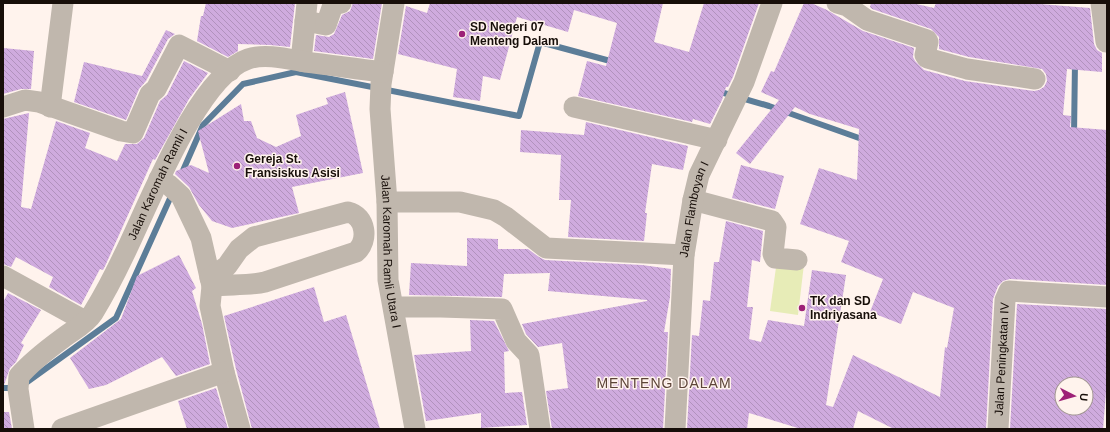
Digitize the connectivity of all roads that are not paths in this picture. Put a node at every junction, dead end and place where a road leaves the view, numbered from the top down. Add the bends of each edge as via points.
1 (63, 3) edge
2 (341, 3) edge
3 (394, 3) edge
4 (772, 3) edge
5 (1101, 3) edge
6 (844, 4) edge
7 (306, 12) edge
8 (1106, 42) dead end
9 (301, 61) junction
10 (230, 71) junction
11 (382, 78) junction
12 (1035, 79) dead end
13 (50, 106) junction
14 (3, 107) edge
15 (574, 107) dead end
16 (716, 140) junction
17 (159, 179) junction
18 (693, 200) junction
19 (387, 202) junction
20 (684, 255) junction
21 (797, 260) dead end
22 (3, 276) edge
23 (211, 282) junction
24 (1107, 297) edge
25 (394, 307) junction
26 (85, 321) junction
27 (224, 372) junction
28 (24, 429) edge
29 (62, 429) edge
30 (240, 429) edge
31 (415, 429) edge
32 (540, 429) edge
33 (675, 429) edge
34 (998, 429) edge

1 - 13 street
2 - 7 street via 333,5 326,25
3 - 11 street
4 - 16 street, Jalan Flamboyan I via 739,91
5 - 8 street
6 - 12 street via 867,20 927,40 927,58 966,69
7 - 9 street
9 - 10 street, Jalan Karomah Ramli I via 257,57 248,59
9 - 11 street, Jalan Karomah Ramli I
10 - 13 street via 179,45 156,89 150,94 133,132 121,131
10 - 17 street, Jalan Karomah Ramli I via 209,91 188,122
11 - 19 street, Jalan Karomah Ramli Utara I via 380,109
13 - 14 street via 26,100
15 - 16 street
16 - 18 street, Jalan Flamboyan I via 699,175
17 - 23 street via 181,196 201,238
17 - 26 street, Jalan Karomah Ramli I via 124,255 92,315
18 - 20 street, Jalan Flamboyan I
18 - 21 street via 772,221 776,227 773,254 775,258
19 - 20 street via 460,202 494,210 546,248
19 - 25 street, Jalan Karomah Ramli Utara I via 388,280
20 - 33 street, Jalan Flamboyan I
22 - 26 street
23 - 23 street via 239,249 254,237 348,212 356,215 363,225 363,244 356,252 251,285
23 - 27 street via 210,306
24 - 34 street, Jalan Peningkatan IV via 1009,291 1005,300
25 - 31 street, Jalan Karomah Ramli Utara I
25 - 32 street via 502,309 516,341 529,355
26 - 28 street, Jalan Karomah Ramli I via 19,376 18,389
27 - 29 street
27 - 30 street

